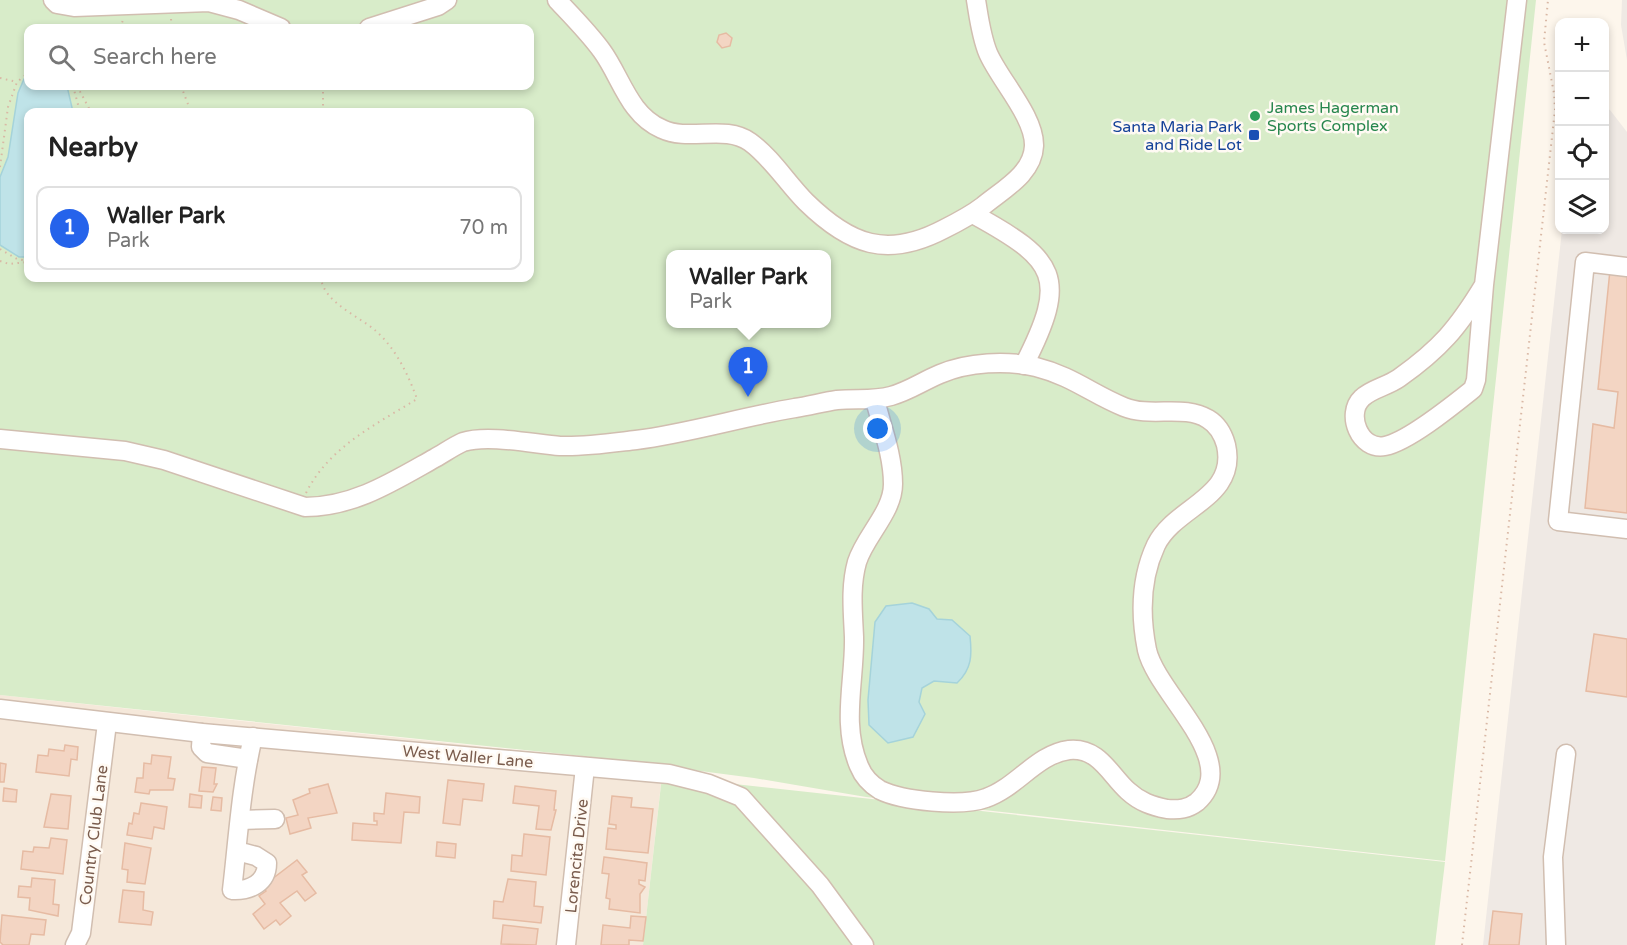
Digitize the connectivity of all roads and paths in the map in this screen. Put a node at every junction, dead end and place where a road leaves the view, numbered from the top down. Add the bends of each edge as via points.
1 (53, 0) edge
2 (447, 0) edge
3 (557, 0) edge
4 (976, 0) edge
5 (1517, 0) edge
6 (1548, 0) edge
7 (87, 3) edge
8 (123, 20) dead end
9 (122, 24) edge
10 (272, 24) edge
11 (382, 24) edge
12 (24, 76) edge
13 (0, 78) edge
14 (16, 82) junction
15 (76, 90) edge
16 (77, 90) edge
17 (183, 90) edge
18 (323, 90) edge
19 (79, 108) edge
20 (89, 108) edge
21 (190, 108) edge
22 (323, 108) edge
23 (0, 167) edge
24 (973, 214) junction
25 (0, 249) edge
26 (24, 260) edge
27 (0, 261) edge
28 (24, 262) edge
29 (1627, 267) edge
30 (323, 282) edge
31 (1485, 285) junction
32 (1024, 365) junction
33 (875, 400) junction
34 (3, 438) edge
35 (305, 507) junction
36 (1627, 529) edge
37 (0, 709) edge
38 (107, 723) junction
39 (202, 733) junction
40 (254, 737) junction
41 (1566, 754) dead end
42 (248, 759) junction
43 (585, 767) junction
44 (275, 819) dead end
45 (240, 820) junction
46 (237, 851) dead end
47 (75, 945) edge
48 (566, 945) edge
49 (864, 945) edge
50 (1462, 945) edge
51 (1556, 945) edge

1 - 7 street via 74,7
2 - 11 street
3 - 24 street via 603,52 637,111 647,120 678,134 732,135 747,140 763,152 807,203 859,241 880,246 911,243
4 - 24 street via 988,54 1020,106 1035,144 1025,171
5 - 31 street
6 - 50 path via 1544,42 1554,93 1554,120
7 - 10 street via 209,2
8 - 9 path
12 - 14 path
13 - 14 path
14 - 23 path via 8,107
15 - 19 path
16 - 20 path
17 - 21 path
18 - 22 path
24 - 32 street via 1020,242 1047,272 1050,304
25 - 26 path
27 - 28 path
29 - 36 street via 1585,262 1558,521
30 - 35 path via 328,294 390,346 417,399 355,438 325,463 306,492
31 - 31 street via 1459,326 1431,356 1362,398 1354,416 1357,430 1368,443 1384,447 1413,433 1473,389
32 - 33 street via 1001,363 945,372
32 - 33 street via 1071,378 1127,409 1204,416 1222,432 1228,463 1223,479 1214,493 1165,530 1145,581 1144,633 1151,666 1209,756 1211,775 1206,790 1195,804 1180,810 1147,804 1124,788 1103,761 1080,750 1064,750 1052,756 981,801 897,796 879,789 861,772 850,721 853,582 863,548 893,490
33 - 35 street via 840,400 702,429 613,442 567,446 491,440 463,442 371,493 344,503
34 - 35 street via 125,451
37 - 38 street, West Waller Lane
38 - 39 street, West Waller Lane
38 - 47 street, Country Club Lane via 81,933
39 - 40 street, West Waller Lane
39 - 42 street via 201,747 207,753
40 - 42 street
40 - 43 street, West Waller Lane
41 - 51 street via 1553,857
42 - 45 street
43 - 48 street, Lorencita Drive
43 - 49 street, West Waller Lane via 669,774 741,797 820,885
44 - 45 street
45 - 46 street

